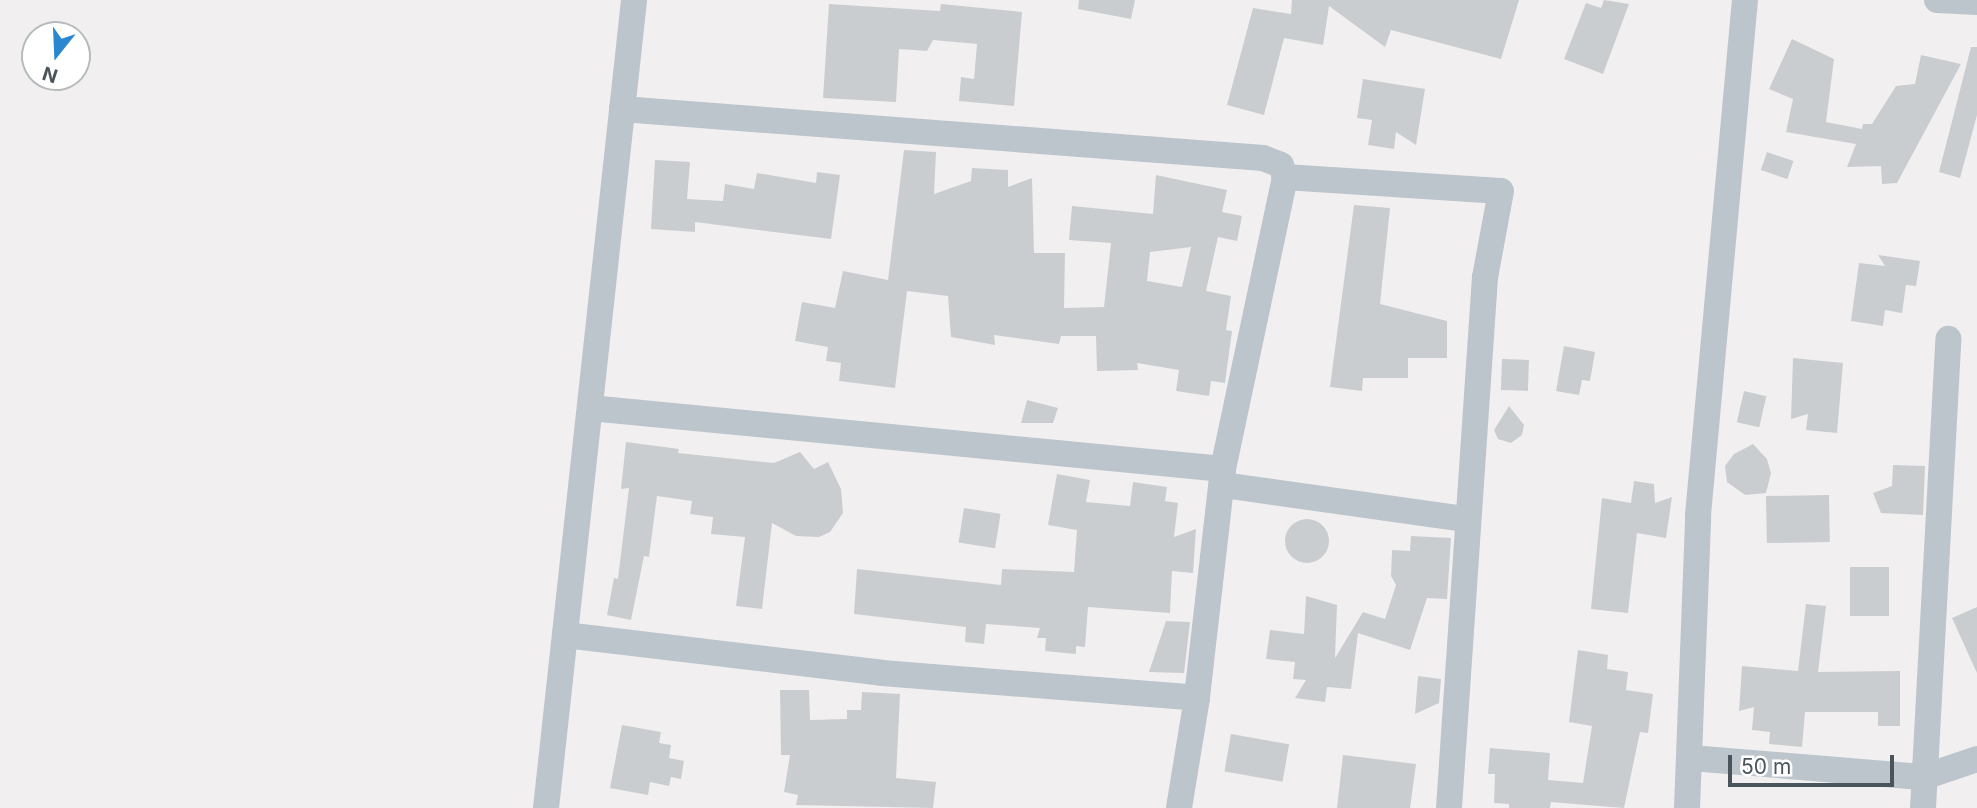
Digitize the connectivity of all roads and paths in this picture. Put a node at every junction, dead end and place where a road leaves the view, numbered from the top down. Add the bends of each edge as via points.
1 (634, 0) edge
2 (1745, 0) edge
3 (1937, 0) edge
4 (1977, 2) edge
5 (622, 109) junction
6 (1285, 177) junction
7 (1948, 340) dead end
8 (590, 408) junction
9 (1223, 477) junction
10 (1466, 519) junction
11 (565, 635) junction
12 (1197, 698) junction
13 (1691, 758) junction
14 (1977, 759) edge
15 (1924, 777) junction
16 (546, 808) edge
17 (1179, 808) edge
18 (1448, 808) edge
19 (1687, 808) edge
20 (1923, 808) edge

1 - 5 street
2 - 13 street via 1698,515
3 - 4 street
5 - 6 street via 1264,159 1281,165
5 - 8 street
6 - 9 street
6 - 10 street via 1502,191 1485,277
7 - 15 street
8 - 9 street
8 - 11 street
9 - 10 street
9 - 12 street
10 - 18 street
11 - 12 street via 882,673
11 - 16 street
12 - 17 street
13 - 15 street
13 - 19 street
14 - 15 street
15 - 20 street

